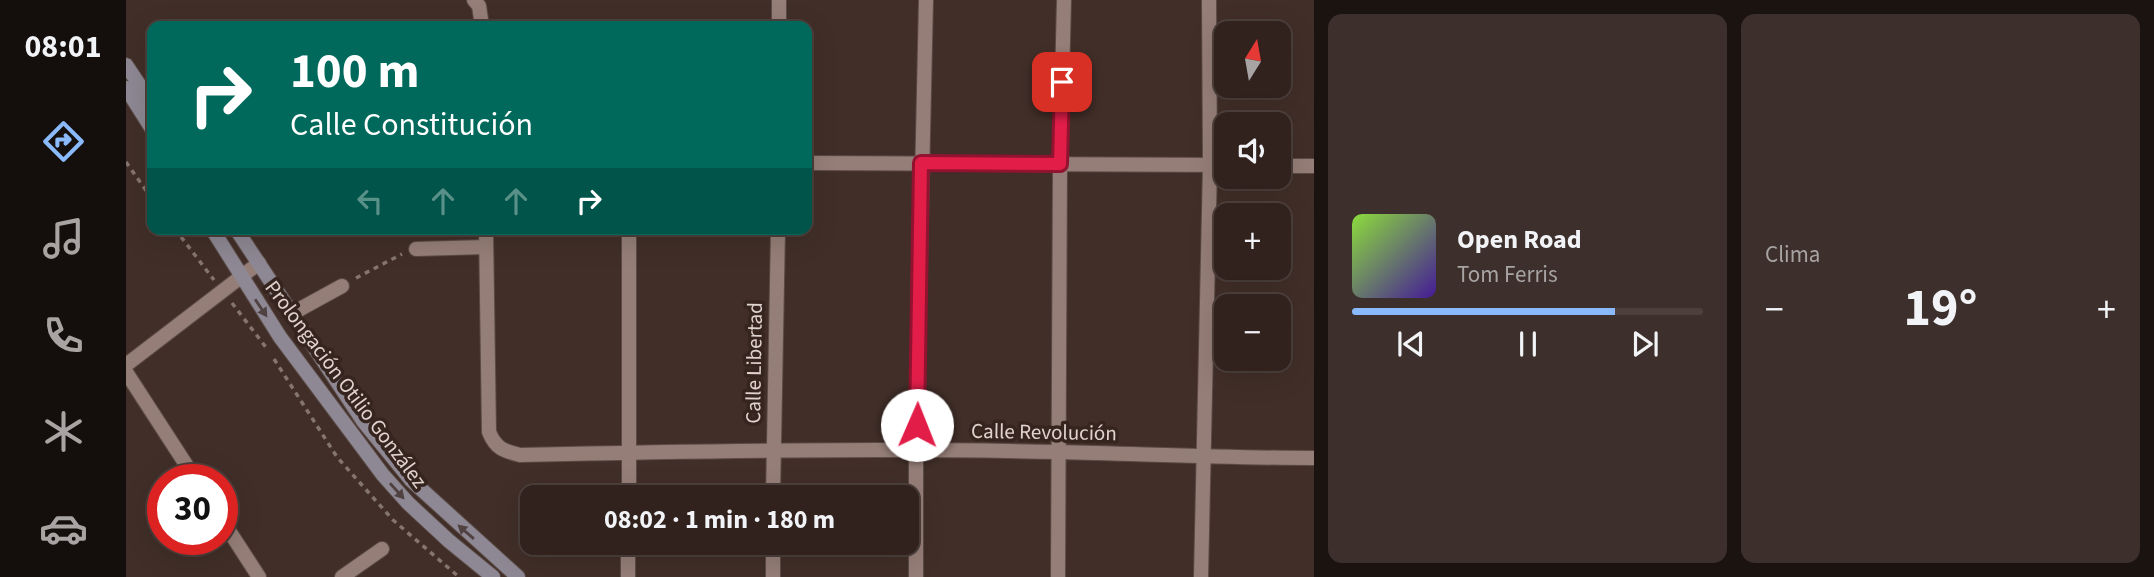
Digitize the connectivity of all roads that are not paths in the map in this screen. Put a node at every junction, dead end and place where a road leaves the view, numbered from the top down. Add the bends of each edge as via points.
1 (474, 0) edge
2 (779, 0) edge
3 (926, 0) edge
4 (1064, 0) edge
5 (1209, 0) edge
6 (481, 21) edge
7 (779, 21) edge
8 (126, 65) edge
9 (126, 88) edge
10 (126, 101) edge
11 (146, 106) edge
12 (812, 163) edge
13 (921, 163) junction
14 (1060, 164) junction
15 (1210, 164) junction
16 (1214, 164) edge
17 (1291, 166) edge
18 (1314, 166) edge
19 (216, 235) edge
20 (240, 235) edge
21 (486, 235) edge
22 (629, 235) edge
23 (778, 235) edge
24 (486, 247) junction
25 (416, 249) road end
26 (258, 263) junction
27 (241, 278) junction
28 (342, 286) road end
29 (291, 314) junction
30 (126, 365) edge
31 (126, 372) edge
32 (774, 450) junction
33 (916, 452) junction
34 (1059, 452) junction
35 (629, 453) junction
36 (1203, 457) junction
37 (1314, 458) edge
38 (186, 464) edge
39 (629, 485) edge
40 (774, 485) edge
41 (238, 545) edge
42 (382, 549) dead end
43 (628, 555) edge
44 (773, 555) edge
45 (259, 577) edge
46 (342, 577) edge
47 (493, 577) edge
48 (518, 577) edge
49 (628, 577) edge
50 (773, 577) edge
51 (916, 577) edge
52 (1058, 577) edge
53 (1201, 577) edge

1 - 6 street
2 - 7 street
3 - 13 street
4 - 14 street
5 - 15 street
8 - 11 main road
9 - 11 main road
10 - 11 street
12 - 13 street
13 - 14 street
13 - 33 street
14 - 15 street
14 - 34 street
15 - 16 street
15 - 36 street
17 - 18 street
19 - 27 main road, Prolongación Otilio González
20 - 26 main road, Prolongación Otilio González
21 - 24 street
22 - 35 street
23 - 32 street, Calle Libertad
24 - 25 street
24 - 35 street, Calle Revolución via 489,432 495,445 520,455
26 - 27 street
26 - 29 main road, Prolongación Otilio González
27 - 30 street
27 -> 47 main road, Prolongación Otilio González via 383,475 408,503
28 - 29 street
48 -> 29 main road, Prolongación Otilio González via 411,480 363,421
31 - 38 street
32 - 33 street, Calle Revolución
32 - 35 street, Calle Revolución
32 - 40 street, Calle Libertad
33 - 34 street, Calle Revolución
33 - 51 street
34 - 36 street, Calle Revolución
34 - 52 street
35 - 39 street
36 - 37 street, Calle Revolución
36 - 53 street
41 - 45 street
42 - 46 street
43 - 49 street
44 - 50 street

